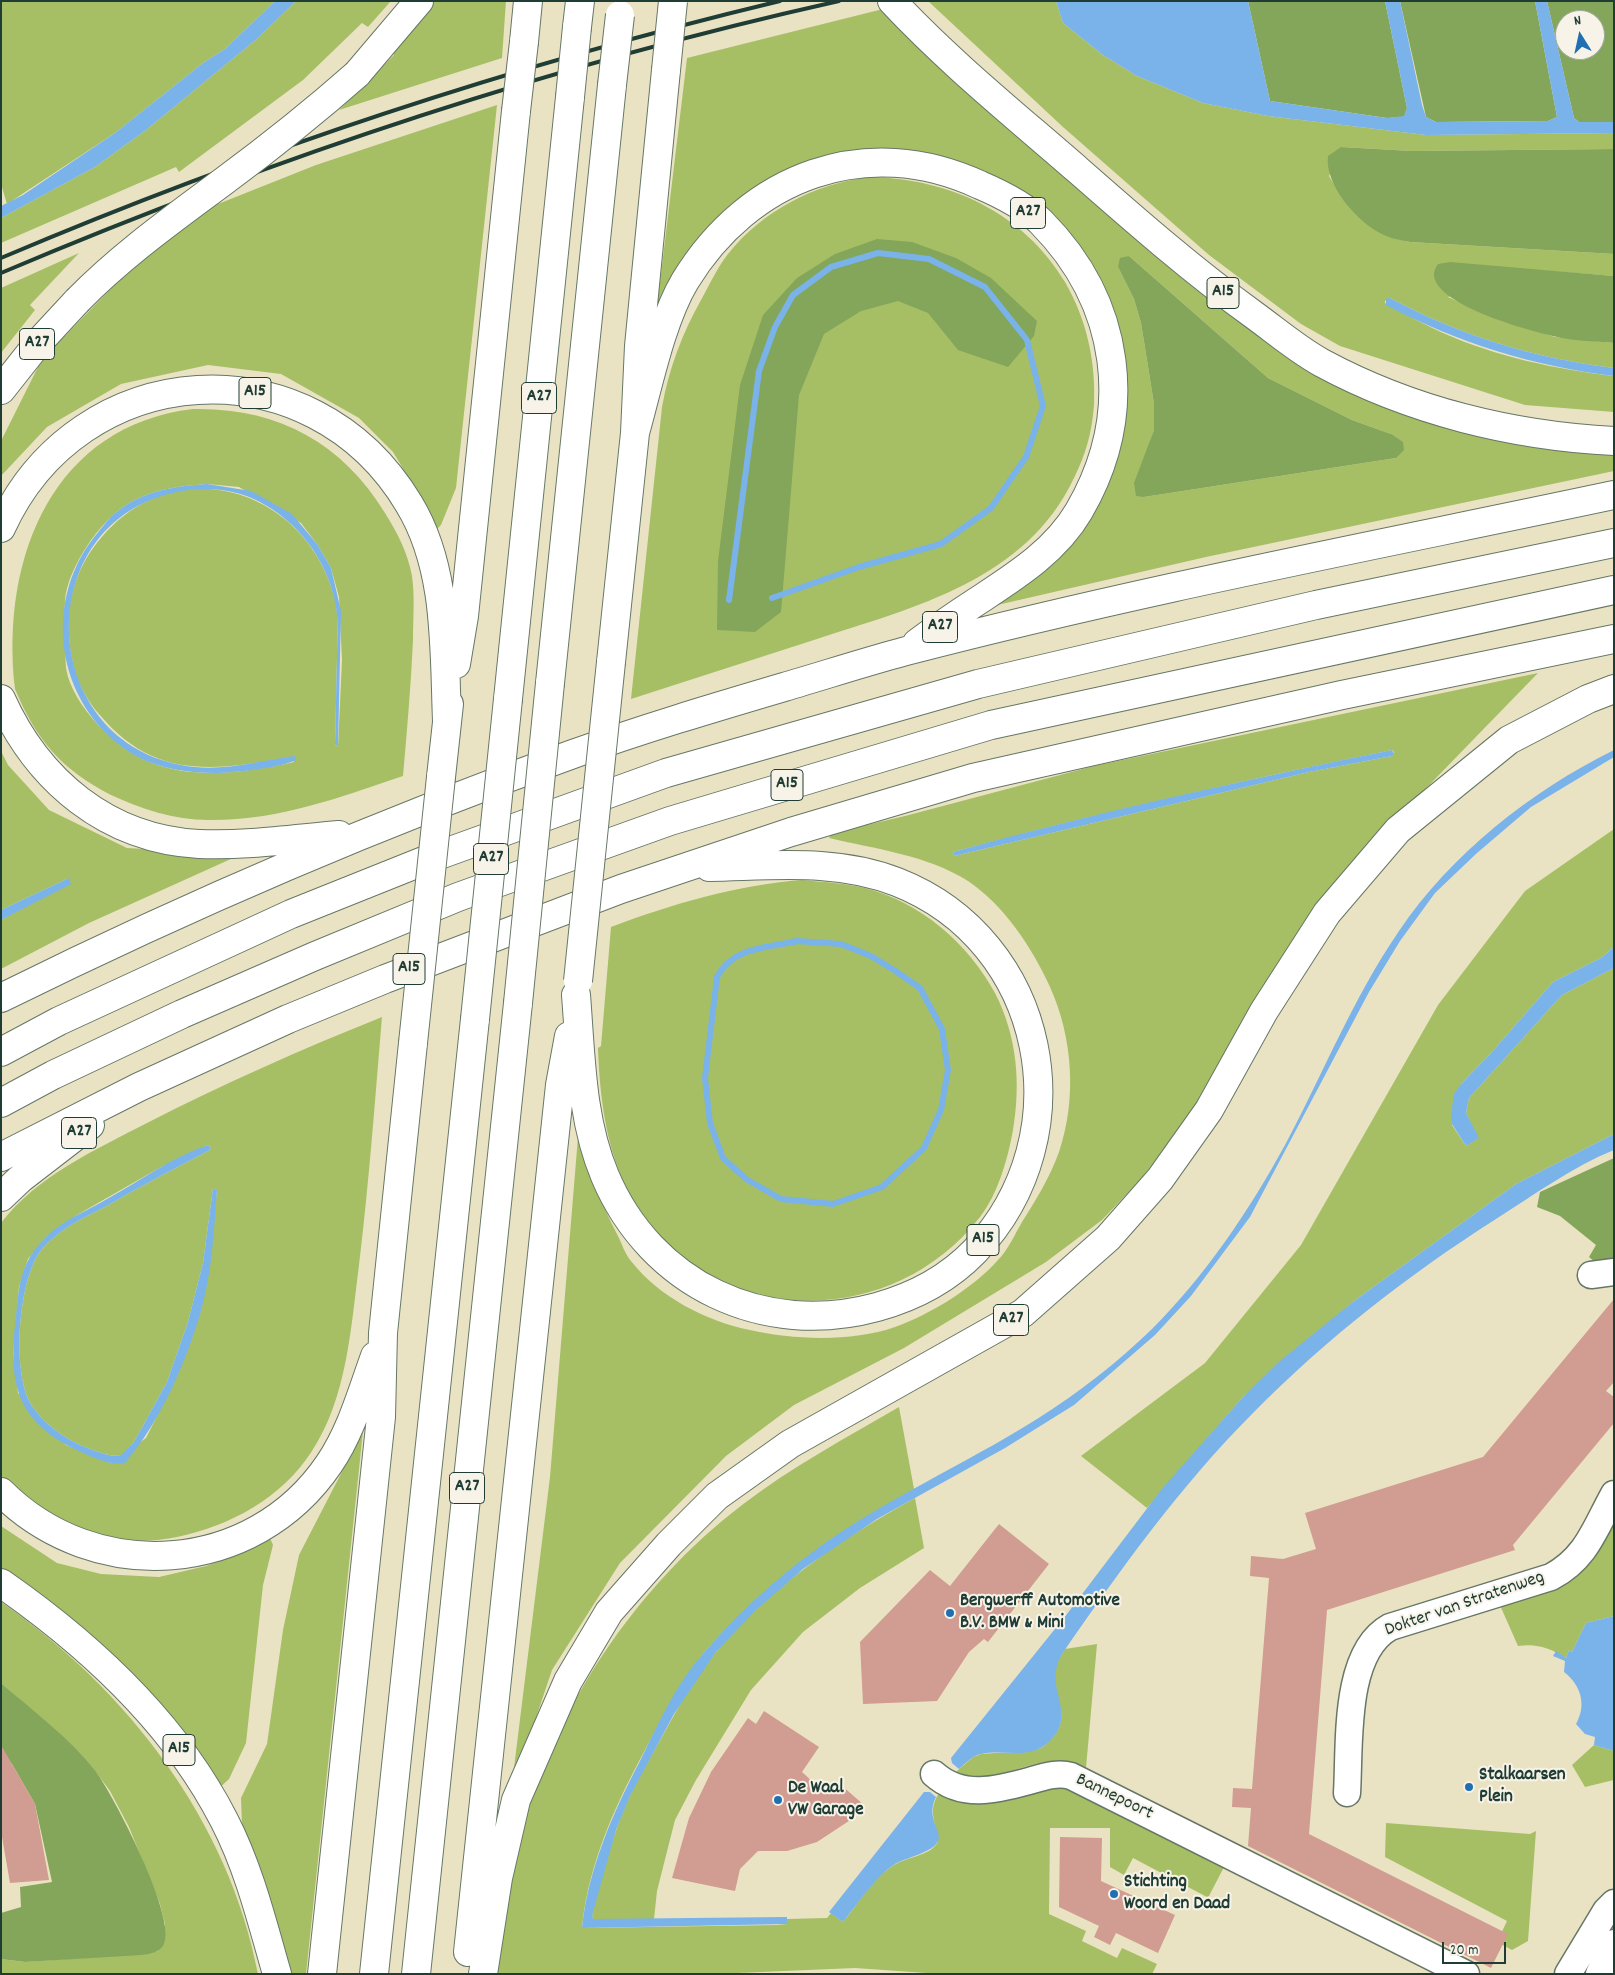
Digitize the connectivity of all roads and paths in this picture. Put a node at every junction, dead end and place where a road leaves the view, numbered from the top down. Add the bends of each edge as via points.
1 (419, 1) edge
2 (528, 1) edge
3 (673, 1) edge
4 (898, 7) edge
5 (621, 8) edge
6 (579, 14) edge
7 (1, 390) edge
8 (636, 433) junction
9 (1614, 441) edge
10 (1614, 495) edge
11 (1, 528) edge
12 (1614, 542) edge
13 (1614, 590) edge
14 (1614, 639) edge
15 (905, 651) junction
16 (1614, 689) edge
17 (1, 699) edge
18 (446, 721) junction
19 (366, 833) junction
20 (685, 867) junction
21 (577, 988) junction
22 (1, 998) edge
23 (1, 1052) edge
24 (139, 1087) junction
25 (1, 1103) edge
26 (1, 1157) edge
27 (1, 1197) edge
28 (383, 1333) junction
29 (1, 1492) edge
30 (1614, 1494) edge
31 (1, 1583) edge
32 (934, 1774) dead end
33 (1347, 1792) dead end
34 (1614, 1904) edge
35 (1614, 1943) edge
36 (277, 1974) edge
37 (322, 1974) edge
38 (374, 1974) edge
39 (416, 1974) edge
40 (466, 1974) edge
41 (483, 1974) edge
42 (1466, 1974) edge
43 (1568, 1974) edge
44 (1599, 1974) edge

1 - 7 highway, A27, bridge via 357,74 273,145 107,270 39,342
2 - 18 highway, bridge via 464,616
3 - 8 highway, A27, bridge via 639,346
4 - 9 highway, A15 via 949,58 1193,268 1321,362 1395,396 1463,418 1517,430
5 - 39 highway, A27, bridge
6 - 38 highway, A27, bridge
8 - 15 highway, A27 via 659,347 684,282 720,234 757,202 785,185 818,170 850,163 884,161 929,166 1003,195 1040,220 1068,254 1096,300 1107,333 1113,367 1107,442 1095,479 1078,513 1055,543 1030,566
8 - 21 highway, A27, bridge
10 - 15 highway via 1311,558
11 - 18 highway, A15 via 27,482 48,458 72,436 103,415 172,393 210,389 275,397 300,406 347,432 371,454 391,476 421,526 435,571 442,612
12 - 23 highway, A15 via 1316,605 978,684 666,773 431,858 291,914
13 - 25 highway, A15 via 991,725 679,818 458,897 324,952 182,1014
14 - 20 highway, A15 via 1342,695 973,778
15 - 19 highway via 576,752
16 - 41 highway, A27 via 1509,740 1398,830 1327,913 1264,1011 1209,1110 1160,1179 1108,1238 1023,1313 790,1444 717,1496 608,1612 568,1681 516,1800 498,1878
17 - 19 highway via 24,741 50,776 86,807 132,829 164,839 199,844
18 - 28 highway, bridge
19 - 22 highway via 238,887
20 - 21 highway, A15 via 814,864 873,873 922,894 948,910 996,959 1013,984 1028,1018 1038,1066 1040,1097 1035,1134 1020,1181 976,1250 949,1274 910,1296 866,1310 828,1317 785,1316 754,1310 725,1300 687,1278 642,1236 606,1178 586,1116
20 - 24 highway, A15 via 385,979
21 - 40 highway, A27 via 560,1085
24 - 26 highway, A15
24 - 27 highway, A27
28 - 29 highway via 355,1413 329,1464 286,1510 231,1542 177,1556 151,1557 105,1550 84,1545 38,1523
28 - 37 highway via 381,1417
30 - 33 street, Dokter van Stratenweg via 1580,1556 1551,1577 1390,1627 1374,1638 1358,1666 1352,1696
31 - 36 highway, A15 via 48,1616 110,1670 162,1727 200,1778 225,1822 254,1894
32 - 42 street, Bannepoort via 951,1787 971,1790 1066,1775
34 - 43 street via 1606,1911
35 - 44 street

